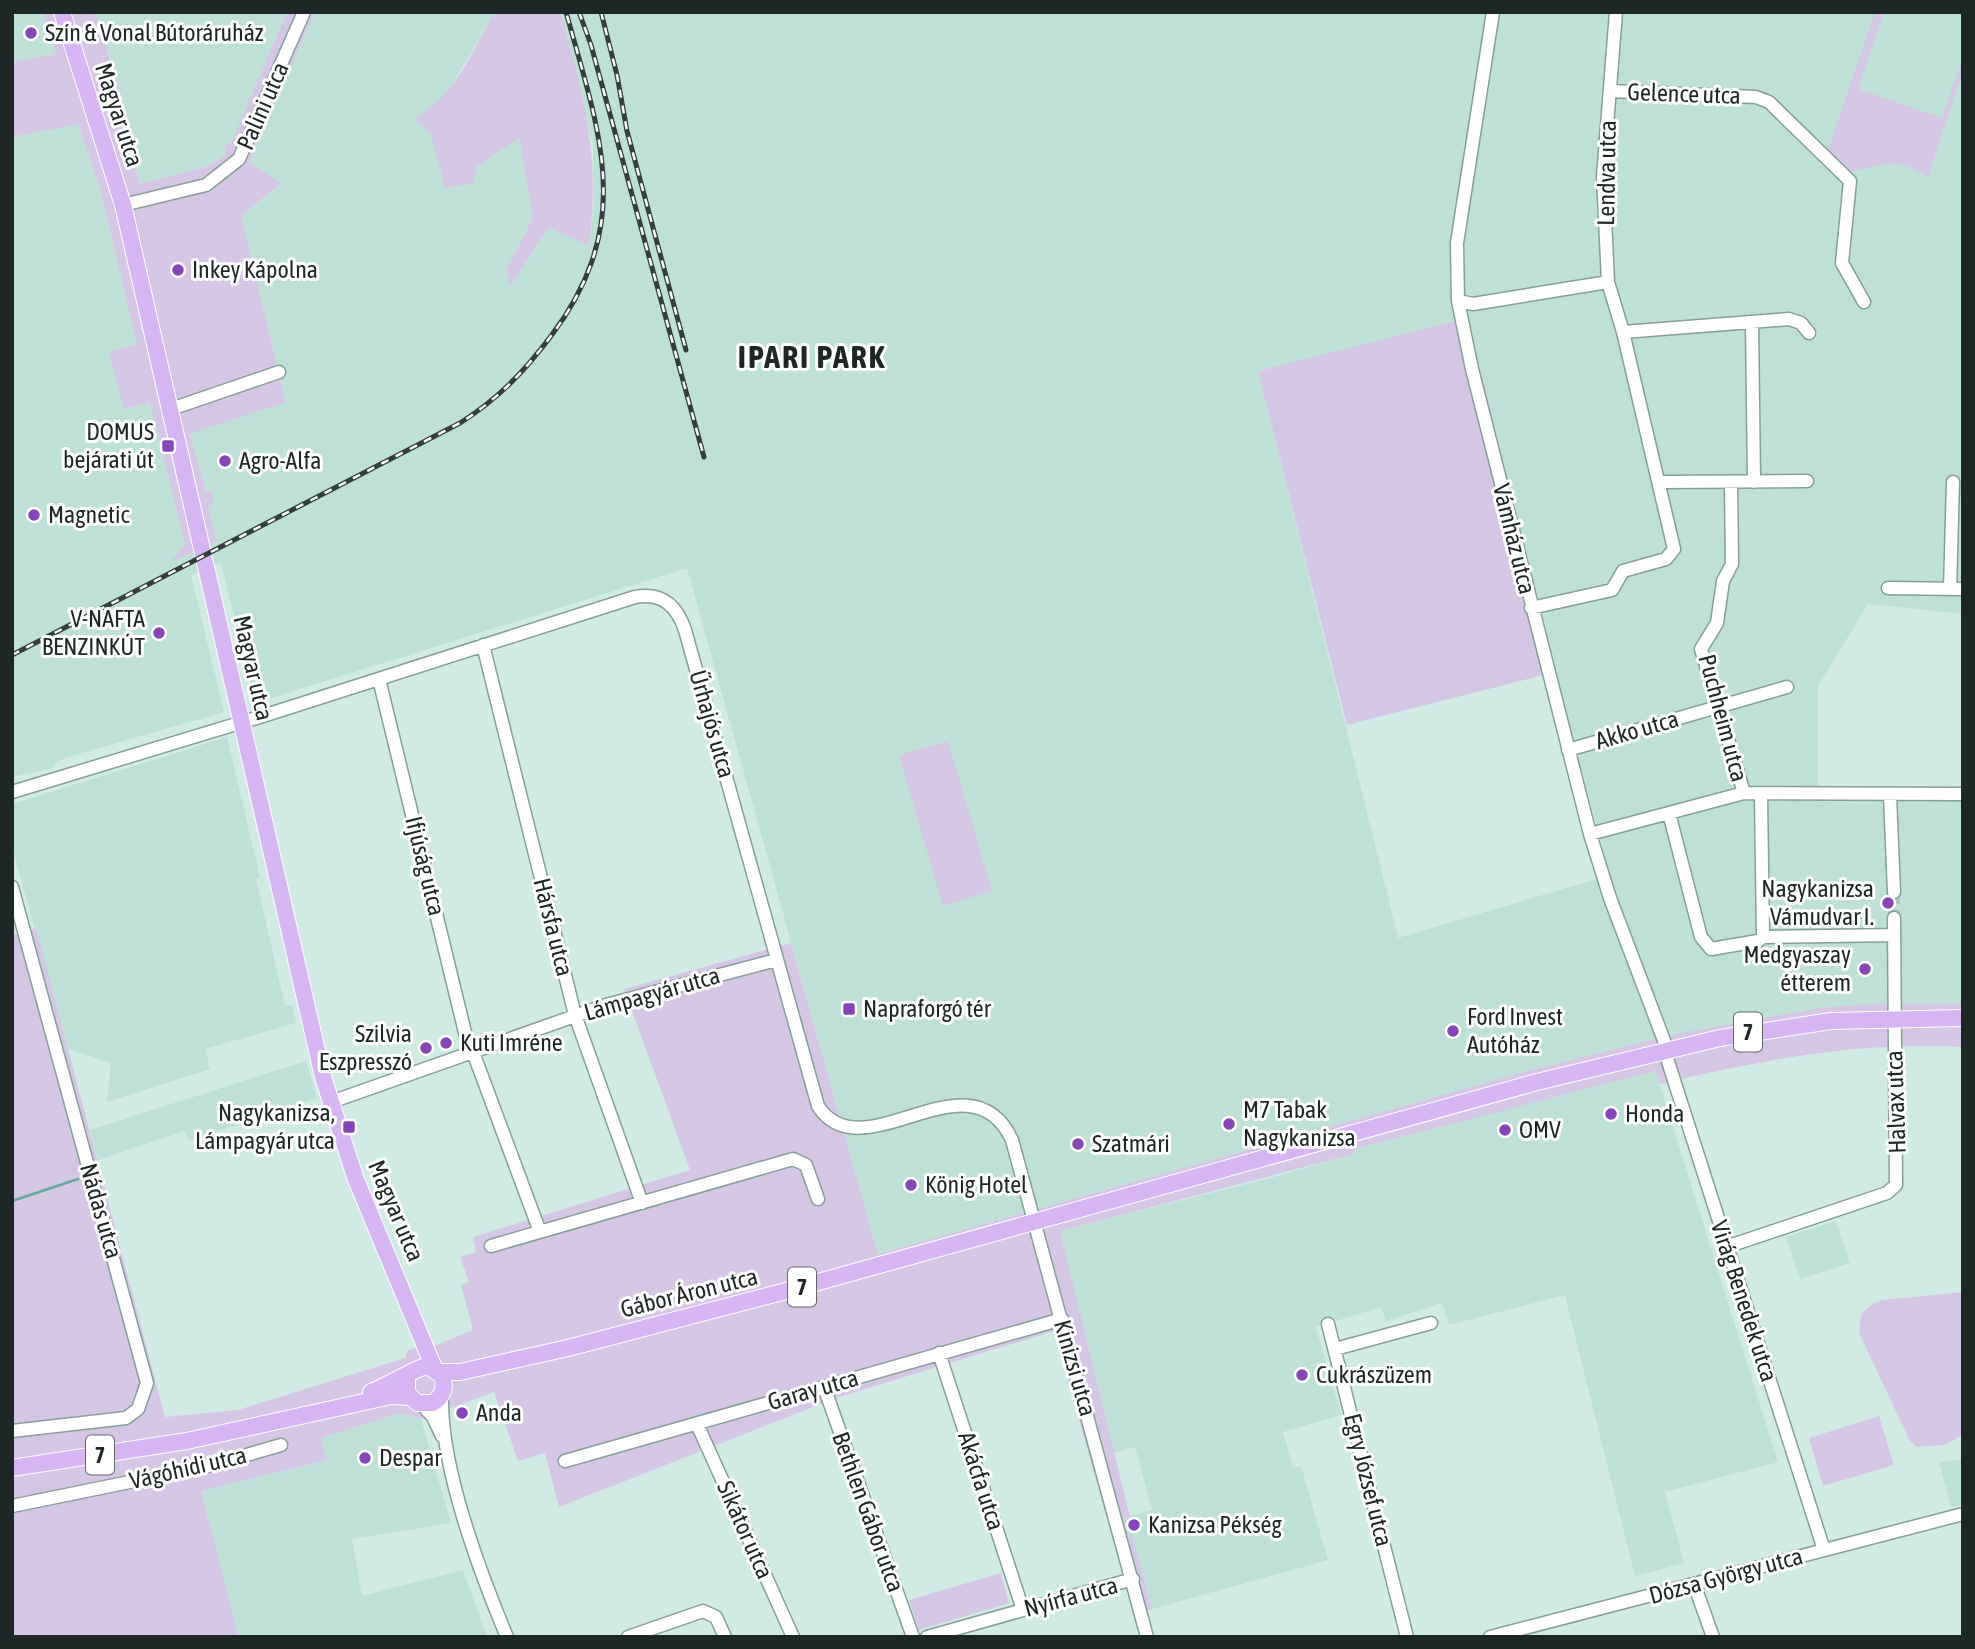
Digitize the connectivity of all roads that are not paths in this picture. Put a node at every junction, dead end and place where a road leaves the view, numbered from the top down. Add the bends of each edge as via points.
1 (62, 12) edge
2 (304, 12) edge
3 (1493, 12) edge
4 (1616, 12) edge
5 (1610, 91) junction
6 (123, 205) junction
7 (1608, 282) junction
8 (1458, 301) junction
9 (1864, 302) dead end
10 (1752, 322) junction
11 (1623, 331) junction
12 (1809, 333) dead end
13 (279, 372) dead end
14 (171, 409) junction
15 (1807, 481) dead end
16 (1659, 482) junction
17 (1731, 482) junction
18 (1754, 482) junction
19 (1953, 482) dead end
20 (1888, 588) dead end
21 (1956, 589) edge
22 (1531, 608) junction
23 (483, 645) junction
24 (379, 679) junction
25 (1787, 687) dead end
26 (1719, 707) junction
27 (242, 722) junction
28 (1568, 750) junction
29 (12, 792) edge
30 (1744, 793) junction
31 (1963, 794) edge
32 (1761, 795) junction
33 (1890, 796) junction
34 (1669, 813) junction
35 (1590, 834) junction
36 (12, 887) edge
37 (1894, 892) tunnel mouth
38 (1894, 918) tunnel mouth
39 (1894, 934) junction
40 (26, 936) junction
41 (1763, 937) junction
42 (12, 940) edge
43 (776, 960) junction
44 (575, 1015) junction
45 (1894, 1017) junction
46 (1963, 1018) edge
47 (1666, 1051) junction
48 (471, 1053) junction
49 (331, 1102) junction
50 (986, 1109) joint
51 (818, 1199) dead end
52 (642, 1203) junction
53 (1035, 1220) junction
54 (540, 1232) junction
55 (491, 1246) dead end
56 (1726, 1247) junction
57 (1062, 1318) junction
58 (1431, 1323) dead end
59 (1328, 1324) dead end
60 (417, 1328) junction
61 (568, 1348) junction
62 (1335, 1349) junction
63 (939, 1353) junction
64 (437, 1370) junction
65 (409, 1374) junction
66 (824, 1387) junction
67 (443, 1393) junction
68 (416, 1401) junction
69 (326, 1408) junction
70 (697, 1424) junction
71 (12, 1431) edge
72 (281, 1445) dead end
73 (449, 1453) junction
74 (565, 1461) dead end
75 (12, 1468) edge
76 (12, 1506) edge
77 (1963, 1514) edge
78 (1824, 1550) junction
79 (1133, 1579) junction
80 (1694, 1584) junction
81 (1023, 1610) junction
82 (1505, 1635) edge
83 (507, 1637) edge
84 (628, 1637) edge
85 (725, 1637) edge
86 (793, 1637) edge
87 (913, 1637) edge
88 (927, 1637) edge
89 (1147, 1637) edge
90 (1407, 1637) edge
91 (1490, 1637) edge
92 (1713, 1637) edge

1 - 6 main road, Magyar utca
2 - 6 street, Palini utca via 250,139 233,164 206,185
3 - 8 street, Vámház utca via 1457,243
4 - 5 street, Lendva utca
5 - 7 street, Lendva utca via 1603,176
5 - 9 street, Gelence utca via 1756,97 1769,102 1850,181 1842,263
6 - 14 main road, Magyar utca
7 - 8 street via 1473,304
7 - 11 street, Lendva utca
8 - 22 street, Vámház utca
10 - 11 street
10 - 12 street via 1789,319 1801,323
10 - 18 street
11 - 16 street, Lendva utca
13 - 14 street
14 - 27 main road, Magyar utca
15 - 18 street
16 - 17 street
16 - 22 street, Lendva utca via 1674,544 1670,557 1623,570 1614,590
17 - 18 street
17 - 26 street, Puchheim utca via 1732,564 1723,581 1717,623 1702,649
19 - 21 street
20 - 21 street
22 - 28 street, Vámház utca
23 - 24 street, Űrhajós utca
23 - 43 street, Űrhajós utca via 643,596 665,600 675,609 685,630
23 - 44 street, Hársfa utca
24 - 27 street, Űrhajós utca
24 - 48 street, Ifjúság utca
25 - 26 street, Akko utca
26 - 28 street, Akko utca
26 - 30 street, Puchheim utca
27 - 29 street
27 - 49 main road, Magyar utca
28 - 35 street, Vámház utca
30 - 32 street
30 - 34 street
31 - 33 street
32 - 33 street
32 - 41 street
33 - 37 street
34 - 35 street
34 - 41 street via 1703,943 1718,949
35 - 47 street, Vámház utca
36 - 40 street, Nádas utca
38 - 39 street, Halvax utca
39 - 41 street
39 - 45 street, Halvax utca
40 - 42 street
40 - 71 street, Nádas utca via 147,1383 141,1405 126,1418
43 - 44 street, Lámpagyár utca
43 - 50 street, Űrhajós utca via 810,1087 833,1124 855,1128 956,1106
44 - 48 street, Lámpagyár utca
44 - 52 street, Hársfa utca
45 - 46 main road, Gábor Áron utca / 7
45 - 47 main road, Gábor Áron utca / 7 via 1752,1031
45 - 56 street, Halvax utca via 1896,1185 1887,1193
47 - 53 main road, Gábor Áron utca / 7
47 - 56 street, Virág Benedek utca
48 - 49 street, Lámpagyár utca
48 - 54 street, Ifjúság utca
49 - 60 main road, Magyar utca via 355,1177
50 - 53 street, Kinizsi utca via 1010,1135
51 - 52 street via 806,1166 793,1159
52 - 54 street
53 - 57 street, Kinizsi utca
53 - 61 main road, Gábor Áron utca / 7
54 - 55 street
56 - 78 street, Virág Benedek utca
57 - 63 street, Garay utca
57 - 79 street, Kinizsi utca
58 - 62 street
59 - 62 street, Egry József utca
60 - 64 main road, Magyar utca
60 - 65 main road, Magyar utca via 415,1360
61 - 64 main road, Gábor Áron utca / 7 via 460,1371
61 - 67 main road, Gábor Áron utca / 7 via 462,1381
62 - 90 street, Egry József utca
63 - 66 street, Garay utca
63 - 81 street, Akácfa utca
64 - 65 main road, 7 via 422,1366
64 - 67 main road
65 - 68 main road via 406,1389
65 - 69 main road, 7
66 - 70 street, Garay utca
66 - 87 street, Bethlen Gábor utca
67 - 68 main road, 7 via 433,1403
67 - 73 street
68 - 69 main road, 7 via 391,1396
68 - 73 street via 433,1417
69 - 75 main road, 7 via 187,1441
70 - 74 street, Garay utca
70 - 86 street, Sikátor utca
72 - 76 street, Vágóhídi utca via 208,1466
73 - 83 street via 477,1564
77 - 78 street, Dózsa György utca
78 - 80 street, Dózsa György utca
79 - 81 street, Nyírfa utca
79 - 89 street, Kinizsi utca
80 - 82 street, Dózsa György utca
80 - 92 street
81 - 88 street, Nyírfa utca
82 - 91 street, Dózsa György utca
84 - 85 street via 704,1611 716,1617

